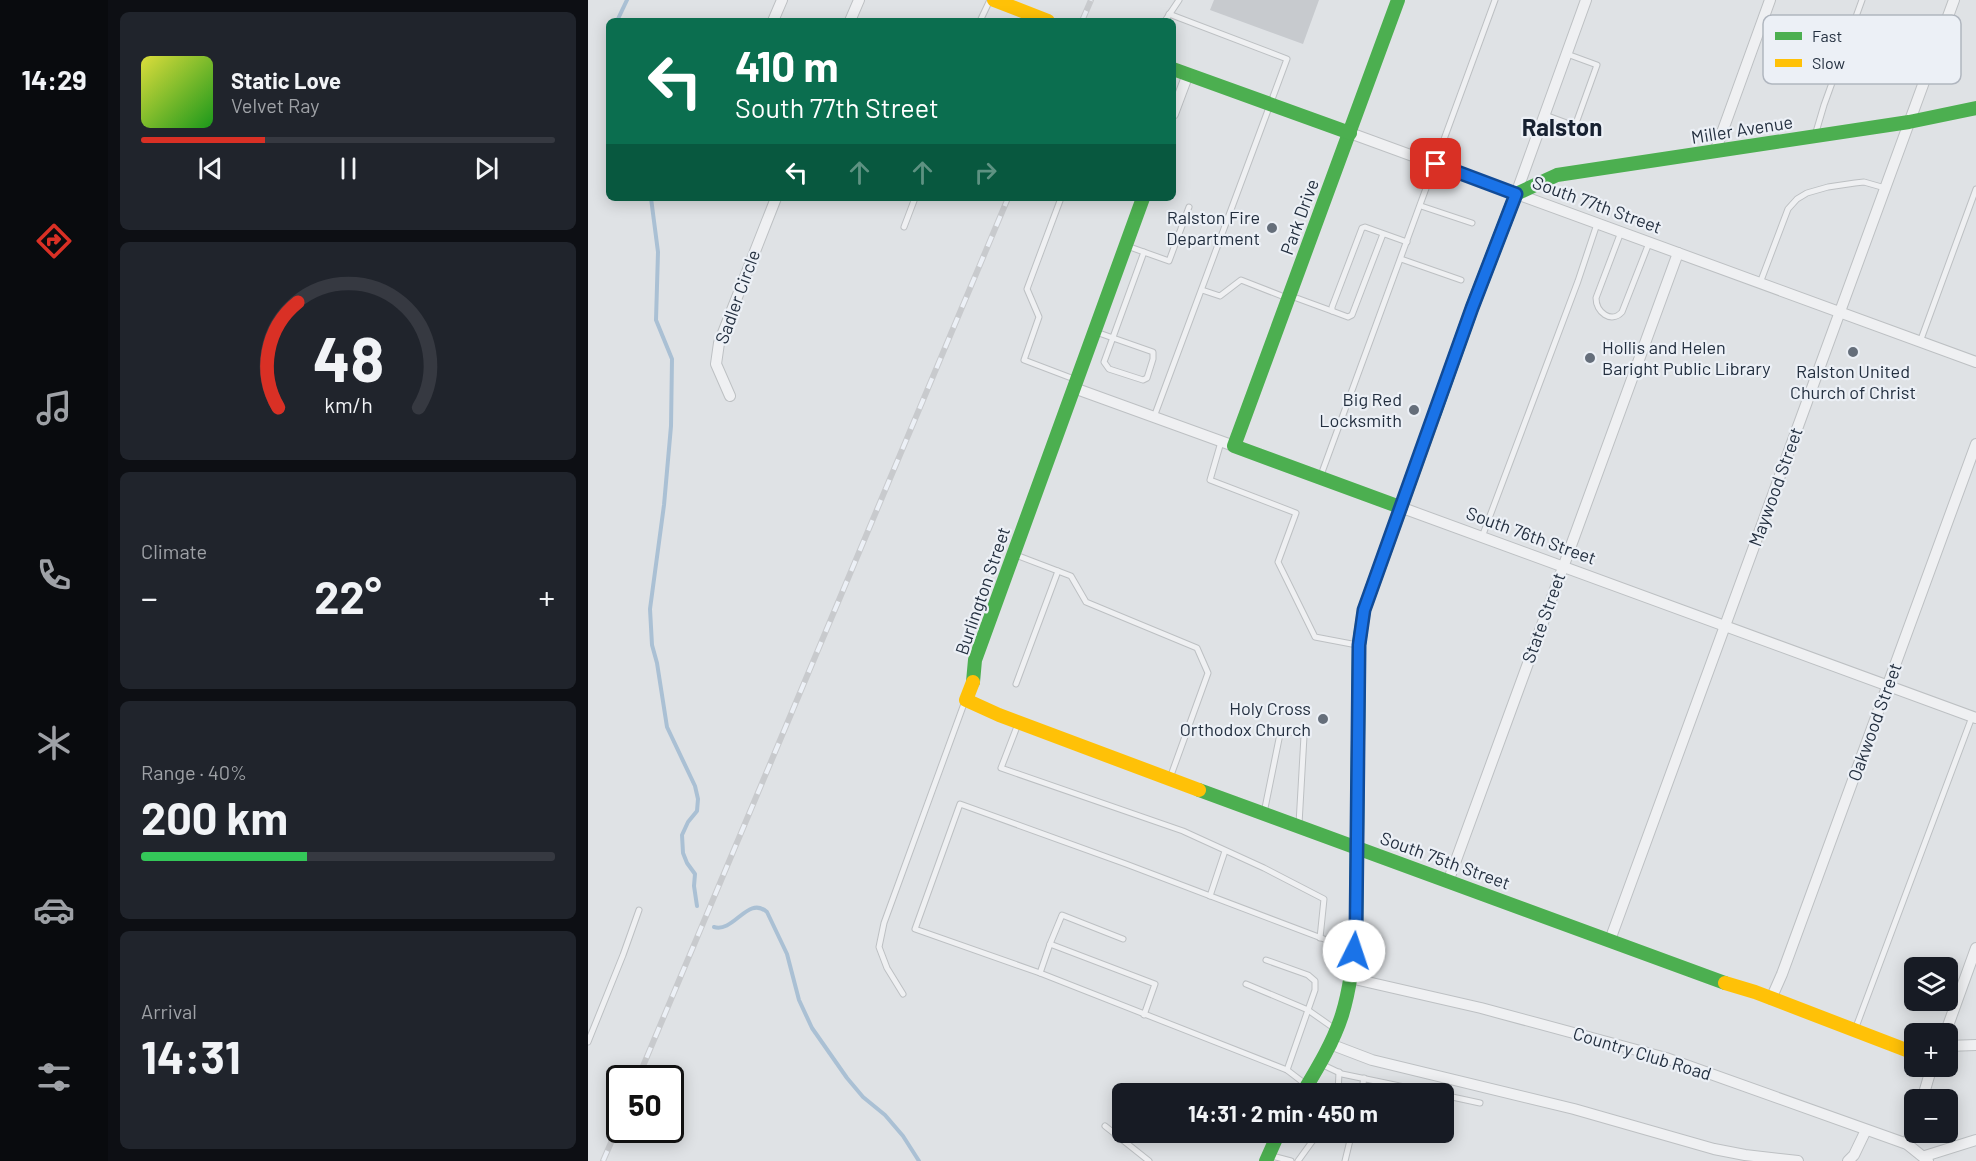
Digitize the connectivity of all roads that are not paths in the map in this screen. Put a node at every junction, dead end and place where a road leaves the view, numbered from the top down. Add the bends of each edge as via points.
1 (782, 0) edge
2 (859, 0) edge
3 (992, 0) edge
4 (1179, 0) edge
5 (1398, 0) edge
6 (1495, 0) edge
7 (1586, 0) edge
8 (1770, 0) edge
9 (1862, 0) edge
10 (1954, 0) edge
11 (1013, 4) edge
12 (1169, 14) junction
13 (1765, 15) edge
14 (1857, 15) edge
15 (1948, 15) edge
16 (774, 18) edge
17 (851, 18) edge
18 (983, 18) edge
19 (1042, 18) edge
20 (1167, 18) edge
21 (1763, 19) edge
22 (1567, 54) junction
23 (1176, 70) edge
24 (1188, 74) junction
25 (1832, 84) edge
26 (1923, 84) edge
27 (1271, 104) junction
28 (1176, 106) edge
29 (1976, 108) edge
30 (1545, 115) junction
31 (1909, 122) junction
32 (1350, 133) junction
33 (1815, 137) junction
34 (1715, 152) junction
35 (1436, 164) junction
36 (1885, 188) junction
37 (1976, 189) edge
38 (1516, 194) junction
39 (775, 201) edge
40 (914, 201) edge
41 (1060, 201) edge
42 (1141, 201) edge
43 (1421, 206) junction
44 (1189, 207) dead end
45 (1472, 223) dead end
46 (1597, 224) junction
47 (904, 226) dead end
48 (1621, 232) junction
49 (1383, 234) junction
50 (1407, 242) junction
51 (1650, 243) junction
52 (1125, 245) junction
53 (1144, 252) junction
54 (1677, 253) junction
55 (1401, 259) junction
56 (1461, 280) dead end
57 (1760, 283) junction
58 (1202, 290) junction
59 (1289, 297) junction
60 (1332, 311) junction
61 (1840, 312) junction
62 (1094, 331) junction
63 (1113, 338) junction
64 (1920, 342) junction
65 (1976, 363) edge
66 (1076, 384) junction
67 (730, 396) dead end
68 (1154, 417) junction
69 (1228, 444) junction
70 (1976, 444) edge
71 (1320, 478) junction
72 (1400, 507) junction
73 (1482, 537) junction
74 (1014, 554) junction
75 (1562, 566) junction
76 (1058, 571) junction
77 (1725, 626) junction
78 (1359, 645) junction
79 (1016, 684) dead end
80 (1888, 686) junction
81 (966, 700) junction
82 (1974, 717) edge
83 (1018, 723) junction
84 (1169, 780) junction
85 (1264, 814) junction
86 (1298, 827) junction
87 (1356, 848) junction
88 (1225, 850) junction
89 (1448, 882) junction
90 (1210, 897) junction
91 (639, 910) dead end
92 (1320, 938) junction
93 (1123, 939) dead end
94 (1610, 940) junction
95 (1050, 944) junction
96 (1976, 948) edge
97 (1354, 951) junction
98 (1266, 960) dead end
99 (1040, 973) junction
100 (1350, 978) junction
101 (1246, 984) dead end
102 (903, 994) dead end
103 (1771, 999) junction
104 (1308, 1010) junction
105 (1144, 1015) junction
106 (1949, 1023) edge
107 (1336, 1030) junction
108 (1855, 1030) junction
109 (588, 1042) edge
110 (1330, 1044) junction
111 (1976, 1045) edge
112 (1958, 1046) edge
113 (1904, 1049) edge
114 (1320, 1064) junction
115 (1287, 1071) junction
116 (1339, 1072) junction
117 (1364, 1078) junction
118 (1299, 1083) edge
119 (1309, 1083) edge
120 (1338, 1083) edge
121 (1363, 1083) edge
122 (1387, 1083) edge
123 (1454, 1097) edge
124 (1480, 1103) dead end
125 (1105, 1125) dead end
126 (1866, 1130) junction
127 (1976, 1140) edge
128 (1274, 1143) edge
129 (1311, 1143) edge
130 (1349, 1143) edge
131 (1907, 1144) joint
132 (1267, 1158) edge
133 (1927, 1159) edge
134 (1149, 1161) edge
135 (1291, 1161) edge
136 (1298, 1161) edge
137 (1345, 1161) edge
138 (1798, 1161) edge
139 (1848, 1161) edge

1 - 16 street
2 - 17 street
3 - 11 street
3 - 18 lane
4 - 12 lane
5 - 32 street, Park Drive
6 - 35 lane
7 - 22 street
8 - 13 street
9 - 14 lane
10 - 15 street, Maywood Street
11 - 19 street
12 - 20 lane
12 - 27 lane via 1287,59
21 - 34 street
22 - 30 street
22 - 30 lane via 1597,65 1575,126
23 - 24 street, South 77th Street
24 - 27 street, South 77th Street
24 - 28 street
25 - 33 lane
26 - 31 street, Maywood Street
27 - 32 street, South 77th Street
27 - 58 lane
29 - 31 street, Miller Avenue
30 - 38 street
31 - 33 street, Miller Avenue
31 - 36 street, Maywood Street
32 - 35 street, South 77th Street
32 - 59 street, Park Drive
33 - 34 street, Miller Avenue
34 - 38 street, Miller Avenue via 1557,175
35 - 38 street, South 77th Street
35 - 43 lane
36 - 57 lane via 1864,182 1828,187 1793,202
36 - 61 street, Maywood Street
37 - 64 lane
38 - 46 street, South 77th Street
38 - 72 street
39 - 67 street, Sadler Circle via 719,343 716,364
40 - 47 lane
41 - 66 lane via 1028,288 1039,316 1024,360
42 - 52 street, Burlington Street
43 - 45 lane
43 - 50 lane
44 - 53 lane via 1169,261
46 - 48 street, South 77th Street
46 - 73 lane
48 - 51 street, South 77th Street
48 - 51 lane via 1596,298 1596,306 1603,314 1611,317 1622,312
49 - 50 lane
49 - 60 lane via 1352,315
49 - 60 lane via 1365,227 1360,231
50 - 55 lane
51 - 54 street, South 77th Street
52 - 53 lane
52 - 62 street, Burlington Street
53 - 63 lane
54 - 57 street, South 77th Street
54 - 75 street, State Street
55 - 56 lane
55 - 71 lane
57 - 61 street, South 77th Street
58 - 59 lane via 1220,296 1241,280
58 - 68 lane
59 - 60 lane
59 - 69 street, Park Drive
61 - 64 street, South 77th Street
61 - 77 street, Maywood Street
62 - 63 lane
62 - 66 street, Burlington Street
63 - 63 lane via 1153,352 1147,378 1109,369 1104,362
64 - 65 street, South 77th Street
66 - 68 street, South 76th Street
66 - 74 street, Burlington Street
68 - 69 street, South 76th Street
69 - 71 street, South 76th Street
69 - 78 lane via 1210,480 1296,513 1278,562 1315,637
70 - 80 street, Oakwood Street
71 - 72 street, South 76th Street
72 - 73 street, South 76th Street
72 - 78 street via 1365,604
73 - 75 street, South 76th Street
74 - 76 lane
74 - 81 street, Burlington Street via 975,660
75 - 77 street, South 76th Street
75 - 89 street, State Street
76 - 79 lane
76 - 84 lane via 1071,576 1086,602 1197,648 1208,673
77 - 80 street, South 76th Street
77 - 94 street, Maywood Street
78 - 87 street
80 - 82 street, South 76th Street
80 - 103 street, Oakwood Street
81 - 83 street, South 75th Street
81 - 102 lane, Burlington Street via 882,931 879,947
82 - 108 lane
83 - 84 street, South 75th Street
83 - 88 lane via 1001,768 1183,831
84 - 85 street, South 75th Street
85 - 86 street, South 75th Street
85 - 86 lane via 1281,729 1304,736
86 - 87 street, South 75th Street
87 - 89 street, South 75th Street
87 - 97 street
88 - 90 lane
88 - 92 lane via 1324,899
89 - 94 street, South 75th Street
90 - 92 lane
90 - 99 lane via 960,804 915,929
91 - 109 lane
92 - 97 lane
93 - 95 lane via 1062,915
94 - 103 street, South 75th Street
95 - 99 lane
95 - 105 lane via 1155,984
96 - 106 street
97 - 100 street
98 - 104 lane via 1315,981
99 - 105 lane
100 - 107 street
100 - 126 street, Country Club Road via 1481,1008 1666,1058
101 - 104 lane
103 - 108 street, South 75th Street
104 - 107 lane
104 - 115 lane
105 - 115 lane
107 - 110 street
108 - 113 street, South 75th Street
110 - 114 street
110 - 138 street via 1372,1060 1574,1108 1714,1149
111 - 112 street
114 - 116 lane
114 - 119 street
115 - 118 lane
116 - 117 lane
116 - 120 lane
117 - 121 lane
117 - 122 lane
123 - 124 lane
125 - 134 lane
126 - 131 street, Country Club Road
126 - 139 street
127 - 133 street
128 - 132 street
129 - 136 lane
130 - 137 lane
131 - 133 street, Country Club Road
132 - 135 lane

